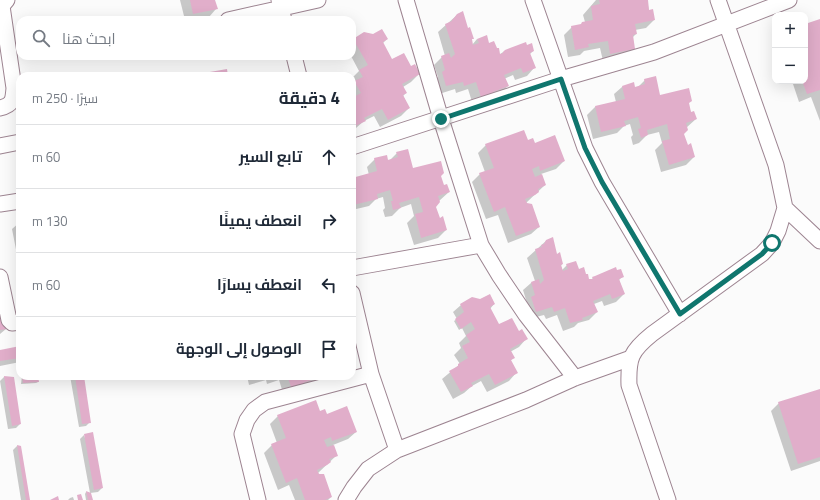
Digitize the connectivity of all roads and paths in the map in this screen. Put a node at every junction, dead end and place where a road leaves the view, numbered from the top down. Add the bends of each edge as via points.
1 (6, 0) edge
2 (318, 0) edge
3 (406, 0) edge
4 (533, 0) edge
5 (718, 0) edge
6 (788, 0) edge
7 (282, 9) edge
8 (248, 16) edge
9 (726, 25) junction
10 (295, 60) edge
11 (297, 72) edge
12 (561, 79) junction
13 (0, 108) edge
14 (441, 119) junction
15 (16, 143) edge
16 (0, 146) edge
17 (356, 146) edge
18 (16, 202) edge
19 (0, 204) edge
20 (785, 208) junction
21 (820, 241) edge
22 (481, 245) junction
23 (356, 267) edge
24 (0, 277) edge
25 (356, 310) edge
26 (680, 314) junction
27 (16, 322) edge
28 (631, 358) junction
29 (371, 374) junction
30 (356, 378) edge
31 (575, 378) junction
32 (348, 380) edge
33 (397, 450) junction
34 (258, 500) edge
35 (346, 500) edge
36 (668, 500) edge

1 - 13 street via 2,6 14,93 10,104
2 - 7 street
3 - 14 street
4 - 12 street
5 - 9 street
6 - 9 street
7 - 8 street
9 - 12 street via 654,52
9 - 20 street via 776,165
10 - 11 street
12 - 14 street
12 - 26 street via 585,148 602,182
14 - 17 street
14 - 22 street
15 - 16 street
18 - 19 street
20 - 21 street
20 - 26 street via 778,231 762,254
22 - 23 street
22 - 31 street via 526,315
24 - 27 street via 10,320
25 - 29 street
26 - 28 street via 641,343
28 - 31 street
28 - 36 street via 628,368 629,385
29 - 30 street
29 - 33 street
31 - 33 street via 526,400
32 - 34 street via 265,402 254,410 242,434
33 - 35 street via 368,469

